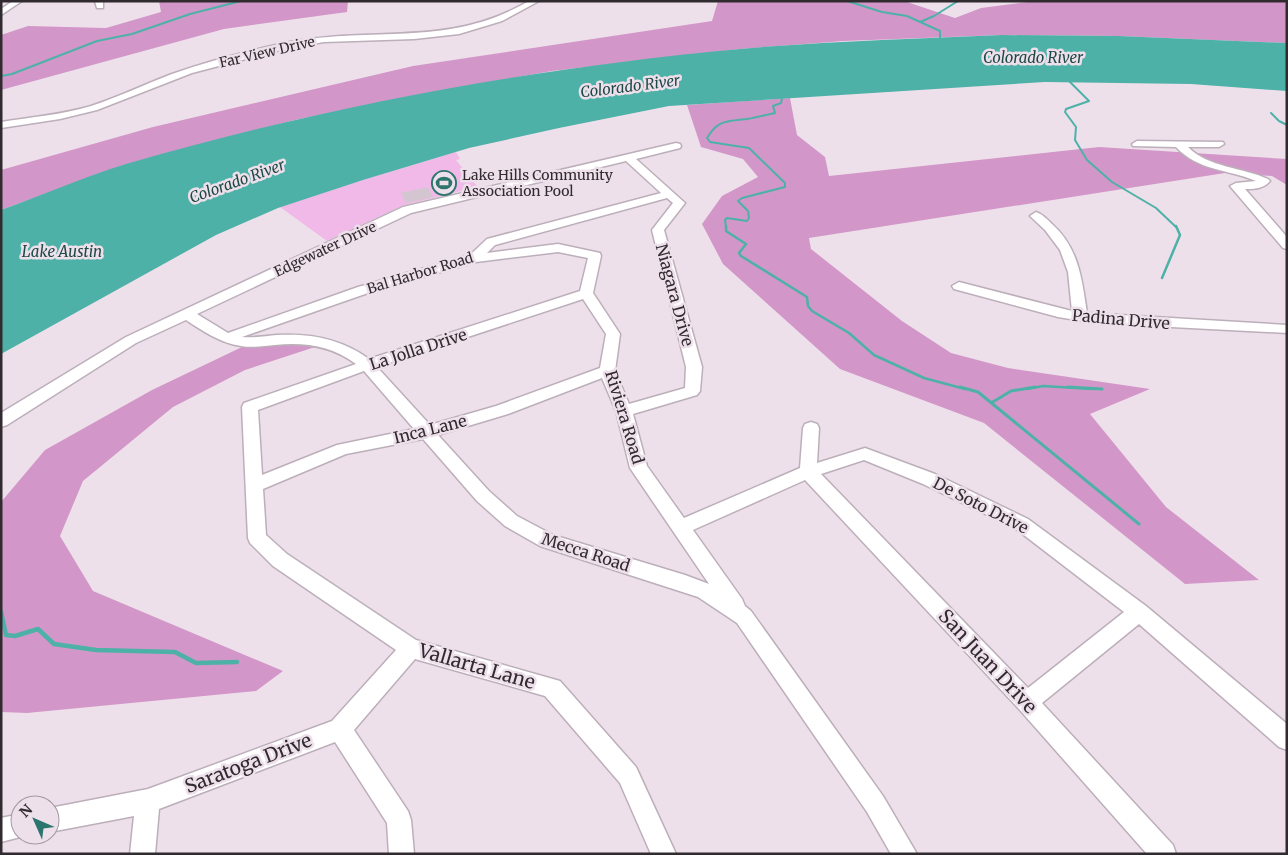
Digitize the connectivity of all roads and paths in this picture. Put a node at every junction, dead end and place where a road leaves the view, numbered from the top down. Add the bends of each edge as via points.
1 (18, 1) edge
2 (535, 1) edge
3 (1, 13) edge
4 (1, 125) edge
5 (1137, 144) dead end
6 (1179, 144) junction
7 (1219, 144) dead end
8 (676, 146) dead end
9 (628, 157) junction
10 (669, 194) junction
11 (1036, 216) dead end
12 (1287, 245) edge
13 (475, 258) junction
14 (959, 286) dead end
15 (586, 292) junction
16 (187, 314) junction
17 (1080, 317) junction
18 (1287, 329) edge
19 (227, 338) junction
20 (367, 365) junction
21 (608, 370) junction
22 (250, 408) joint
23 (624, 411) junction
24 (1, 421) edge
25 (811, 428) dead end
26 (427, 432) junction
27 (808, 472) junction
28 (253, 486) junction
29 (680, 528) junction
30 (1139, 612) junction
31 (744, 618) junction
32 (411, 648) junction
33 (1027, 702) junction
34 (340, 729) junction
35 (1287, 739) edge
36 (148, 801) junction
37 (60, 818) edge
38 (142, 854) edge
39 (402, 854) edge
40 (664, 854) edge
41 (905, 854) edge
42 (1164, 854) edge

1 - 3 street
2 - 4 street, Far View Drive via 497,20 440,34 314,40 288,45 176,76 75,113
5 - 6 street
6 - 7 street
6 - 12 street via 1205,163 1264,181 1256,186 1236,186
8 - 9 street, Edgewater Drive
9 - 10 street
9 - 16 street, Edgewater Drive via 407,210
10 - 13 street, Bal Harbor Road via 491,242
10 - 23 street, Niagara Drive via 679,203 658,230 694,367 692,391
11 - 17 street via 1054,230 1067,248 1072,261
13 - 15 street via 558,248 595,256
13 - 19 street, Bal Harbor Road via 363,290
14 - 17 street, Padina Drive
15 - 20 street, La Jolla Drive
15 - 21 street, Riviera Road via 613,334
16 - 19 street, Mecca Road
16 - 24 street, Edgewater Drive via 131,340
17 - 18 street, Padina Drive
19 - 20 street, Mecca Road via 240,342 304,340 326,343 341,347
20 - 22 street, La Jolla Drive
20 - 26 street, Mecca Road
21 - 23 street, Riviera Road
21 - 26 street, Inca Lane via 502,410
22 - 28 street, Vallarta Lane
23 - 29 street, Riviera Road via 639,468
25 - 27 street
26 - 28 street, Inca Lane via 343,449
26 - 31 street, Mecca Road via 496,509 528,532 547,541 699,588
27 - 29 street, De Soto Drive
27 - 30 street, De Soto Drive via 865,454 929,479 1022,524
27 - 33 street, San Juan Drive
28 - 32 street, Vallarta Lane via 257,538 280,560
29 - 31 street, Riviera Road
30 - 33 street
30 - 35 street, De Soto Drive
31 - 41 street, Mecca Road via 875,804
32 - 34 street, Saratoga Drive
32 - 40 street, Vallarta Lane via 552,688 628,775
33 - 42 street, San Juan Drive
34 - 36 street, Saratoga Drive
34 - 39 street via 399,820
36 - 37 street, Saratoga Drive
36 - 38 street

